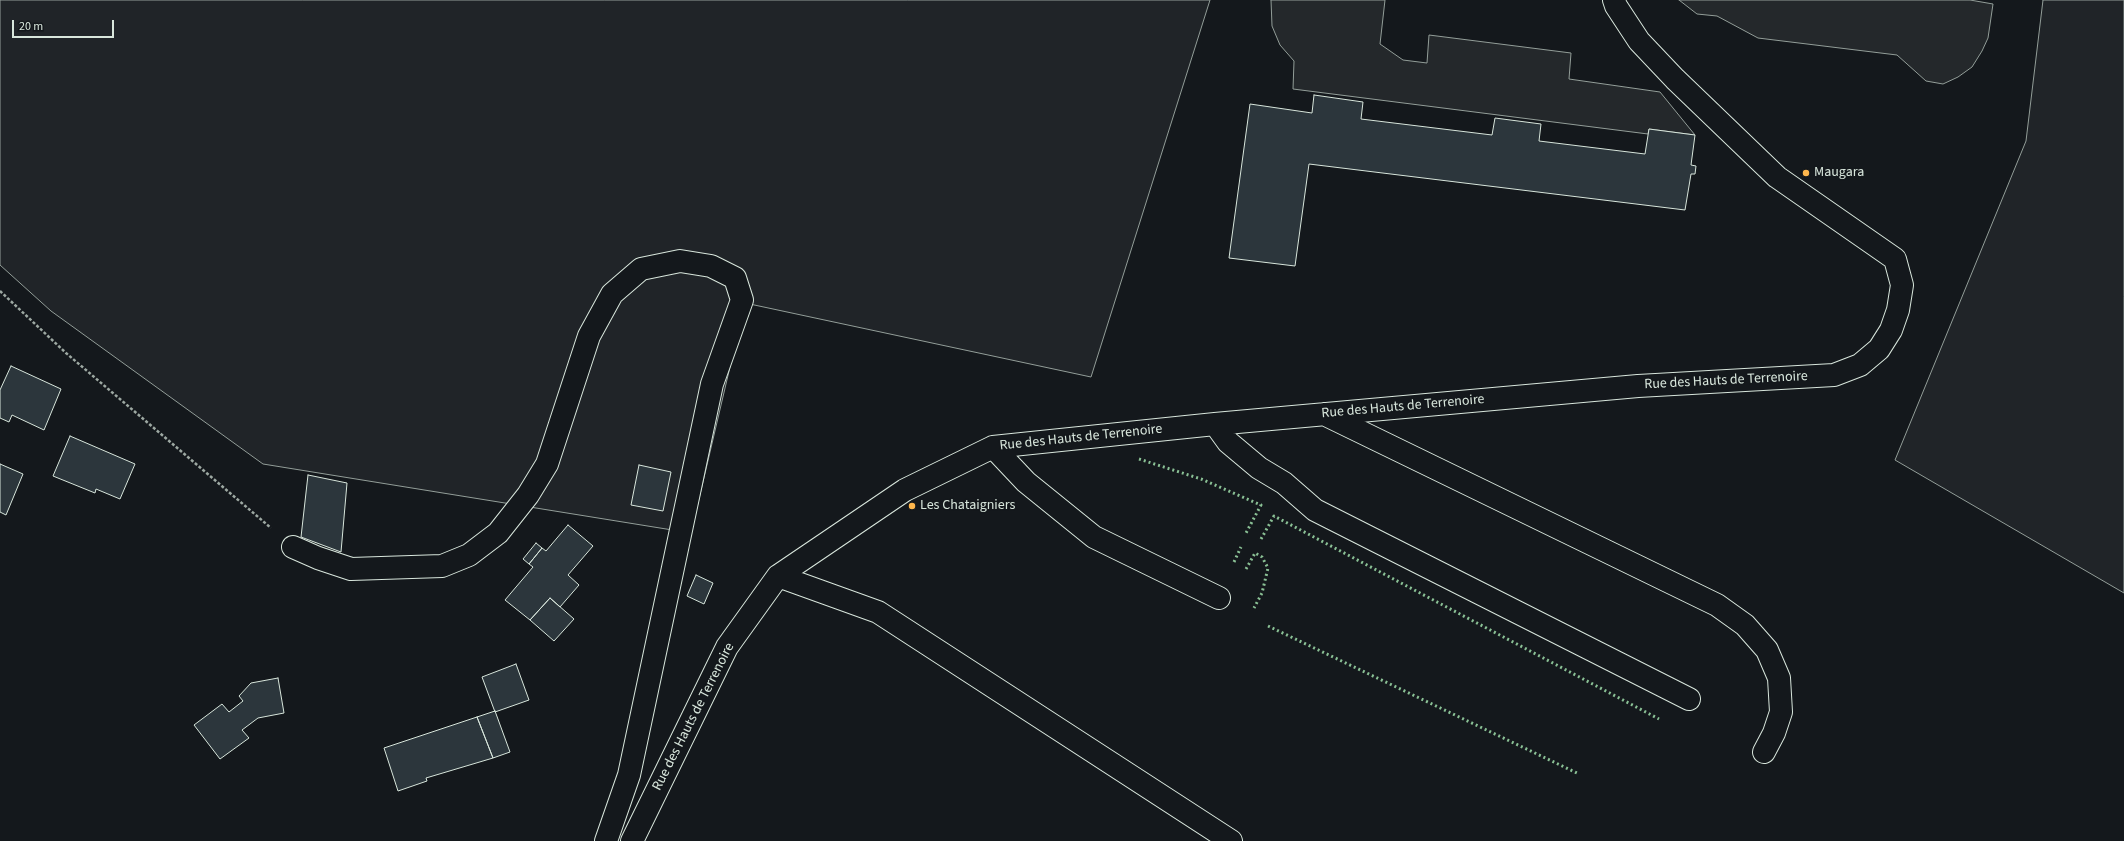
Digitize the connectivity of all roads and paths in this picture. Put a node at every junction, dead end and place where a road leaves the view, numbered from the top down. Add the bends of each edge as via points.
1 (1614, 0) edge
2 (0, 290) edge
3 (1324, 414) junction
4 (1215, 424) junction
5 (993, 447) junction
6 (293, 547) joint
7 (778, 576) junction
8 (1218, 598) dead end
9 (1689, 699) dead end
10 (1764, 752) dead end
11 (606, 841) edge
12 (632, 841) edge
13 (1231, 841) edge

1 - 3 street, Rue des Hauts de Terrenoire via 1639,41 1675,80 1777,178 1896,259 1902,285 1898,310 1891,330 1879,349 1860,365 1834,375 1638,386
2 - 6 path via 66,353
3 - 4 street, Rue des Hauts de Terrenoire
3 - 10 street via 1717,605 1745,625 1767,650 1779,678 1781,712
4 - 5 street, Rue des Hauts de Terrenoire
4 - 9 street via 1228,442 1259,468 1284,483 1315,510
5 - 7 street, Rue des Hauts de Terrenoire via 905,490
5 - 8 street via 1026,482 1094,537
6 - 11 street via 351,569 442,566 469,555 498,533 528,495 547,464 589,336 612,294 641,269 680,261 711,266 735,278 742,300 712,384 629,775
7 - 12 street, Rue des Hauts de Terrenoire via 727,648
7 - 13 street via 878,612

